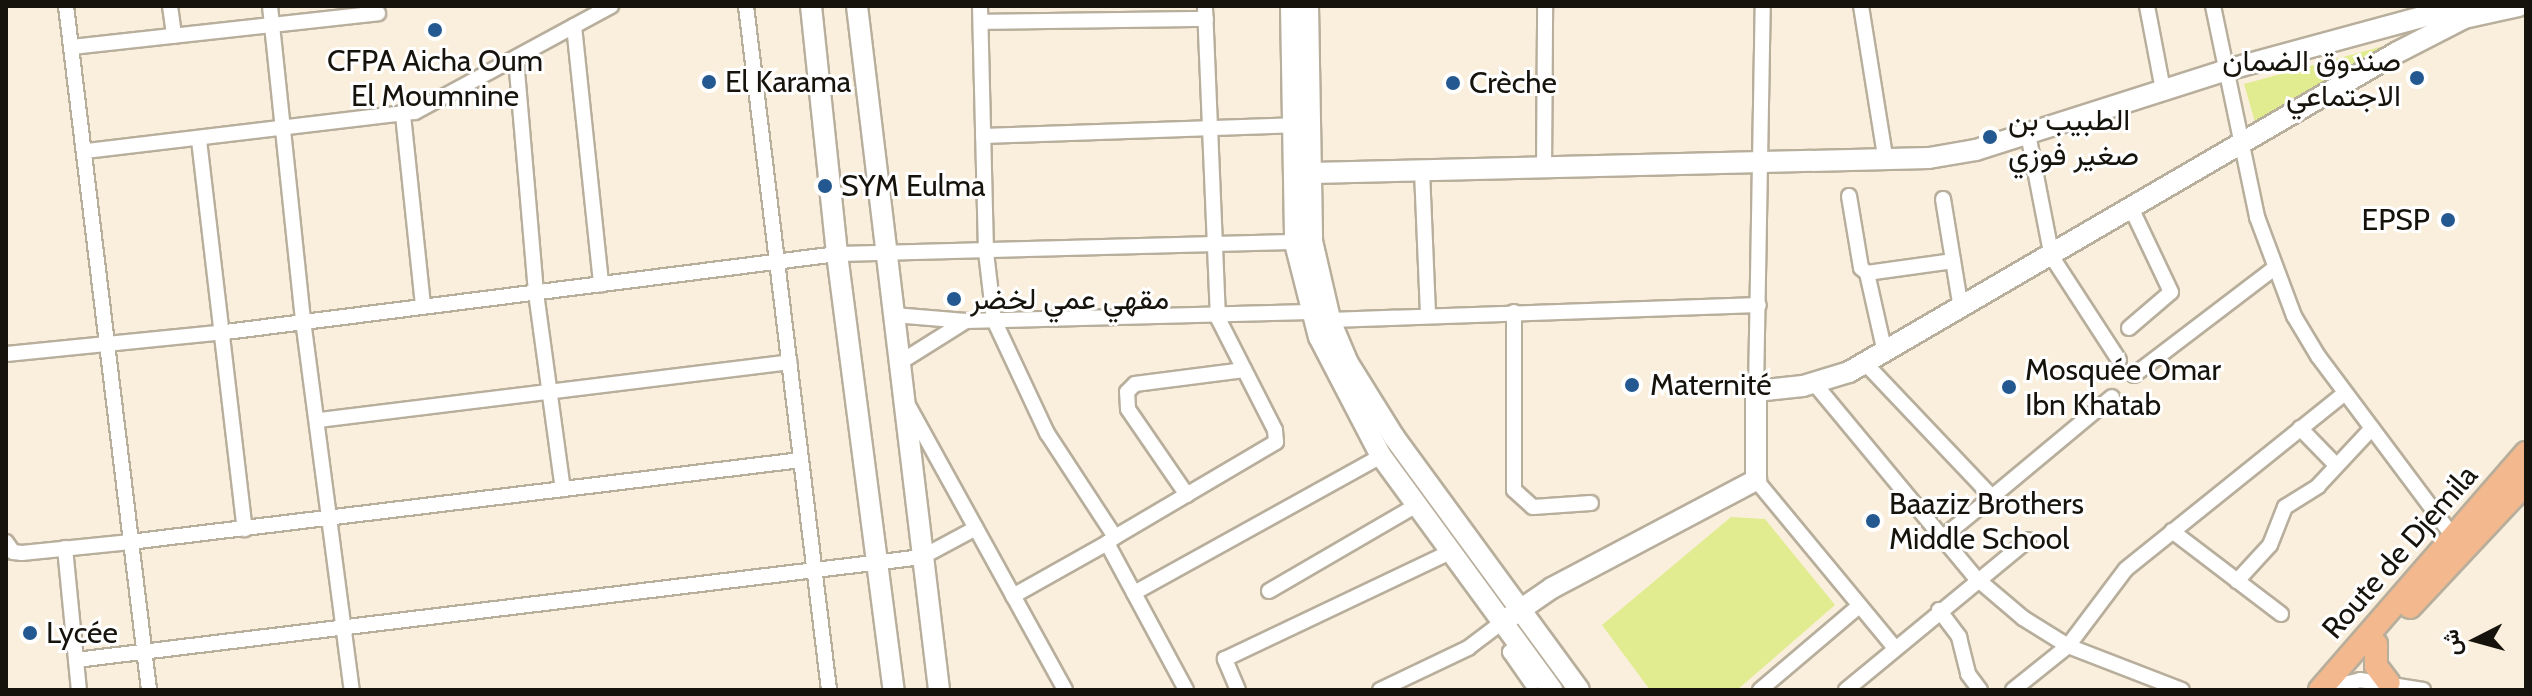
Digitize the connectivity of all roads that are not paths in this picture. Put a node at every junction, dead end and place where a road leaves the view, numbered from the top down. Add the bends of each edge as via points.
1 (66, 6) edge
2 (170, 6) edge
3 (270, 6) edge
4 (611, 6) edge
5 (746, 6) edge
6 (811, 6) edge
7 (857, 6) edge
8 (980, 6) edge
9 (1291, 6) edge
10 (1308, 6) edge
11 (1545, 6) edge
12 (1763, 6) edge
13 (1861, 6) edge
14 (2147, 6) edge
15 (2213, 6) edge
16 (2463, 6) edge
17 (2519, 6) edge
18 (1206, 12) edge
19 (378, 13) dead end
20 (981, 22) junction
21 (273, 25) junction
22 (574, 26) junction
23 (174, 36) junction
24 (72, 47) junction
25 (516, 59) junction
26 (2223, 71) junction
27 (2163, 90) junction
28 (403, 115) junction
29 (1294, 125) junction
30 (283, 129) junction
31 (1211, 130) junction
32 (2028, 134) junction
33 (983, 136) junction
34 (199, 140) junction
35 (2240, 147) junction
36 (86, 151) junction
37 (1886, 162) junction
38 (1764, 164) junction
39 (1544, 169) junction
40 (1422, 171) junction
41 (1312, 173) junction
42 (1849, 196) dead end
43 (1943, 199) dead end
44 (2132, 210) junction
45 (1303, 242) junction
46 (1214, 246) junction
47 (986, 252) junction
48 (837, 254) junction
49 (883, 255) junction
50 (2052, 257) junction
51 (1953, 261) junction
52 (774, 264) junction
53 (2273, 269) junction
54 (1867, 273) junction
55 (601, 285) junction
56 (536, 293) junction
57 (1759, 305) junction
58 (423, 306) junction
59 (1961, 309) junction
60 (1310, 312) junction
61 (1514, 312) junction
62 (894, 315) junction
63 (1428, 316) junction
64 (1218, 318) junction
65 (303, 320) junction
66 (994, 320) junction
67 (1330, 320) junction
68 (966, 321) junction
69 (2129, 328) dead end
70 (218, 333) junction
71 (103, 346) junction
72 (1885, 353) junction
73 (6, 354) edge
74 (2119, 360) dead end
75 (789, 362) junction
76 (899, 363) junction
77 (1865, 363) junction
78 (1244, 370) junction
79 (2134, 375) dead end
80 (1814, 383) junction
81 (551, 391) junction
82 (1756, 391) junction
83 (2345, 393) junction
84 (903, 396) junction
85 (2112, 397) dead end
86 (319, 420) junction
87 (2300, 428) junction
88 (2372, 428) junction
89 (2526, 453) edge
90 (1381, 456) junction
91 (801, 460) junction
92 (2335, 464) junction
93 (1756, 480) junction
94 (563, 489) junction
95 (2521, 490) edge
96 (1187, 495) junction
97 (1992, 497) junction
98 (1591, 503) dead end
99 (1415, 506) junction
100 (331, 518) junction
101 (976, 528) junction
102 (245, 529) junction
103 (2172, 531) junction
104 (1943, 537) junction
105 (1111, 540) junction
106 (2028, 540) dead end
107 (6, 542) edge
108 (130, 542) junction
109 (2458, 542) junction
110 (65, 548) junction
111 (1450, 552) junction
112 (922, 557) junction
113 (878, 563) junction
114 (814, 570) junction
115 (1976, 578) junction
116 (2237, 581) junction
117 (1269, 591) dead end
118 (1134, 593) junction
119 (1013, 596) junction
120 (1859, 606) junction
121 (1521, 610) junction
122 (1939, 610) junction
123 (2281, 614) dead end
124 (1501, 623) junction
125 (346, 629) junction
126 (2376, 644) junction
127 (2068, 646) junction
128 (1895, 648) junction
129 (144, 652) junction
130 (76, 660) junction
131 (1409, 677) junction
132 (1547, 683) edge
133 (2343, 683) edge
134 (2389, 683) junction
135 (1848, 689) edge
136 (79, 690) edge
137 (149, 690) edge
138 (352, 690) edge
139 (828, 690) edge
140 (894, 690) edge
141 (939, 690) edge
142 (1065, 690) edge
143 (1186, 690) edge
144 (1238, 690) edge
145 (1380, 690) edge
146 (1419, 690) edge
147 (1579, 690) edge
148 (1760, 690) edge
149 (1980, 690) edge
150 (2013, 690) edge
151 (2182, 690) edge
152 (2320, 690) edge
153 (2423, 690) edge

1 - 24 street
2 - 23 street
3 - 21 street
4 - 22 street
5 - 52 street
6 - 48 main road
7 - 49 main road
8 - 20 street
9 - 29 main road
10 - 41 main road
11 - 39 street
12 - 38 street
13 - 37 street
14 - 27 street
15 - 26 street
16 - 26 main road
17 - 35 main road via 2464,18 2435,32
18 - 20 street
18 - 31 street
19 - 21 street
20 - 33 street
21 - 23 street
21 - 30 street
22 - 25 street
22 - 55 street
23 - 24 street
24 - 36 street
25 - 28 street
25 - 56 street
26 - 27 main road
26 - 35 street
27 - 32 main road
28 - 30 street
28 - 58 street
29 - 31 street
29 - 45 main road
30 - 34 street
30 - 65 street
31 - 33 street
31 - 46 street
32 - 37 main road via 1976,150
32 - 50 street
33 - 47 street
34 - 36 street
34 - 70 street
35 - 44 main road
35 - 53 street
36 - 71 street
37 - 38 main road
38 - 39 main road
38 - 57 street
39 - 40 main road
40 - 41 main road
40 - 63 street
41 - 45 main road
42 - 54 street via 1861,268
43 - 51 street
44 - 50 main road
44 - 69 street via 2171,292
45 - 46 street
45 - 60 main road
45 - 67 main road
46 - 47 street
46 - 64 street
47 - 49 street
47 - 66 street
48 - 49 street
48 - 52 street
48 - 113 main road
49 - 62 main road
50 - 59 main road
50 - 74 street
51 - 54 street
51 - 59 street
52 - 55 street
52 - 75 street
53 - 79 street
53 - 83 street via 2311,346
54 - 72 street
55 - 56 street
56 - 58 street
56 - 81 street
57 - 61 street
57 - 82 street
58 - 65 street
59 - 72 main road
60 - 64 street
60 - 90 main road via 1335,376
61 - 63 street
61 - 98 street via 1514,490 1533,507
62 - 68 street
62 - 76 main road
63 - 67 street
64 - 66 street
64 - 78 street
65 - 70 street
65 - 86 street
66 - 68 street
66 - 105 street via 1047,433
67 - 121 main road via 1369,400
68 - 76 street
70 - 71 street
70 - 102 street
71 - 73 street
71 - 108 street
72 - 77 main road
75 - 81 street
75 - 91 street
76 - 84 main road
77 - 80 main road
77 - 97 street
78 - 96 street via 1276,442
78 - 96 street via 1135,384 1127,392 1128,409
80 - 82 main road
80 - 104 street
81 - 86 street
81 - 94 street
82 - 93 main road
83 - 87 street
83 - 88 street
84 - 101 street
84 - 112 main road
85 - 97 street
86 - 100 street
87 - 92 street
87 - 103 street
88 - 92 street
88 - 109 street
89 - 109 main road, Route de Djemila
90 - 99 main road
90 - 118 street
91 - 94 street
91 - 114 street
92 - 116 street via 2318,486 2285,507 2270,545
93 - 120 street
93 - 121 main road via 1552,588
94 - 100 street
95 - 109 main road, Route de Djemila
96 - 105 street
97 - 104 street
99 - 111 main road
99 - 117 street
100 - 102 street
100 - 125 street
101 - 112 street
101 - 119 street
102 - 108 street
103 - 116 street
103 - 127 street via 2100,597
104 - 115 street
105 - 118 street
105 - 119 street
106 - 115 street
107 - 110 street via 13,552
108 - 110 street
108 - 129 street
109 - 126 main road, Route de Djemila
109 - 133 main road, Route de Djemila
110 - 130 street
111 - 124 main road
111 - 144 street via 1225,659
112 - 113 street
112 - 141 main road
113 - 114 street
113 - 140 main road
114 - 125 street
114 - 139 street
115 - 122 street
115 - 127 street via 2023,618
116 - 123 street
118 - 143 street
119 - 142 street
120 - 128 street
120 - 148 street
121 - 124 main road
121 - 147 main road
122 - 128 street
122 - 149 street via 1959,637 1968,674
124 - 131 street via 1468,648
124 - 132 main road
125 - 129 street
125 - 138 street
126 - 133 main road, Route de Djemila
126 - 134 main road via 2376,666
127 - 150 street
127 - 151 street
128 - 135 street
129 - 130 street
129 - 137 street
130 - 136 street
131 - 145 street
131 - 146 street
133 - 134 street
133 - 152 main road, Route de Djemila
134 - 153 street

